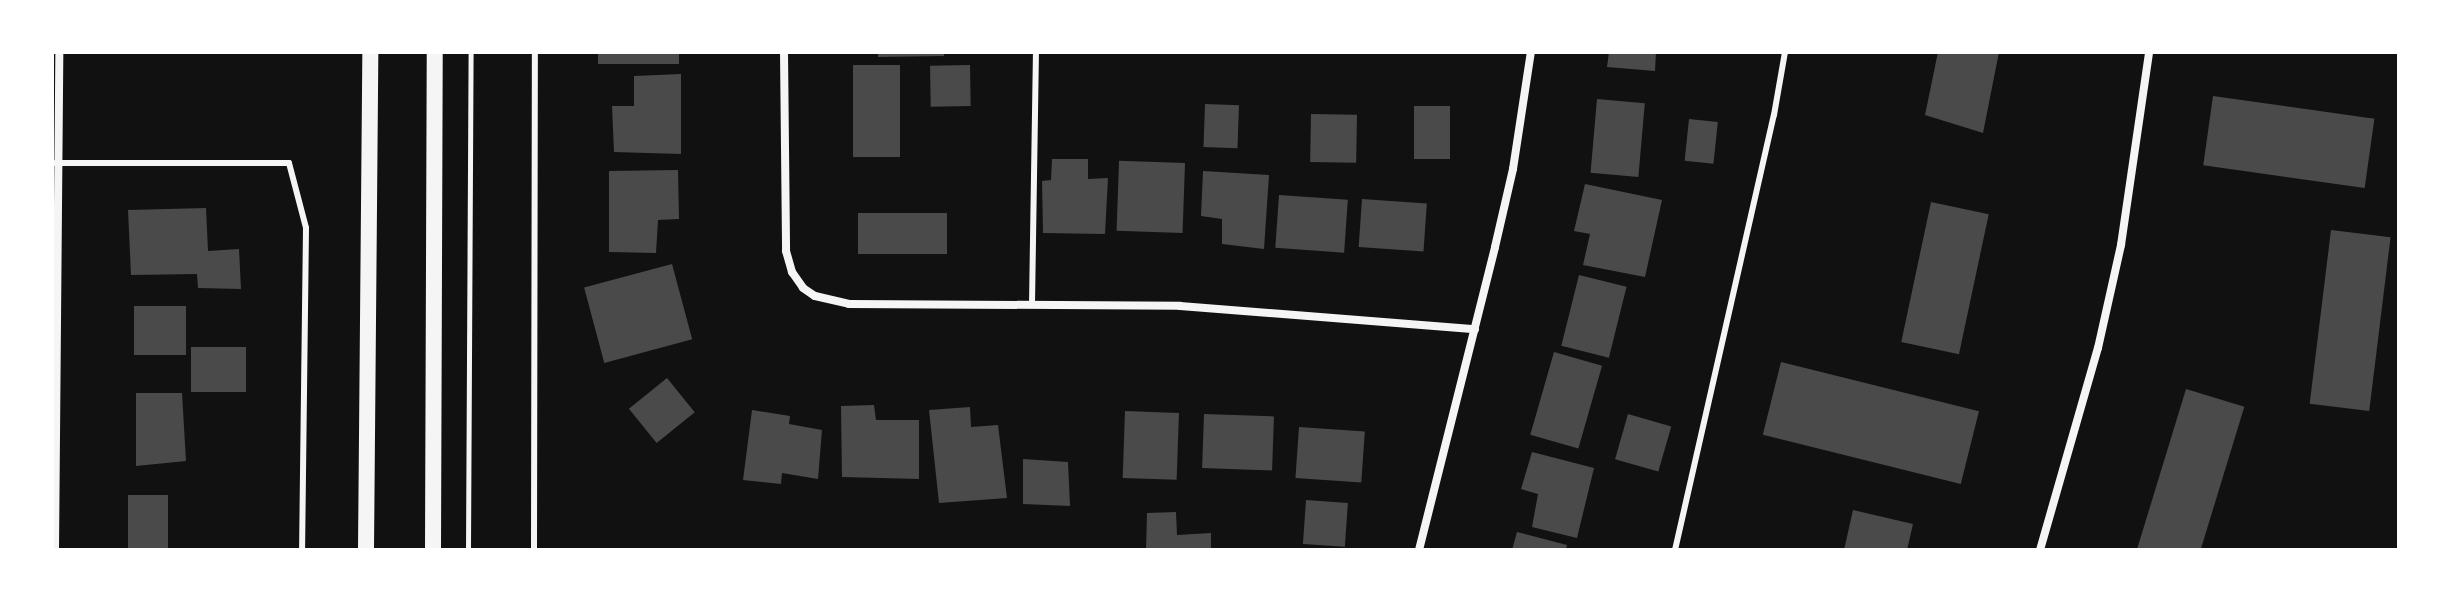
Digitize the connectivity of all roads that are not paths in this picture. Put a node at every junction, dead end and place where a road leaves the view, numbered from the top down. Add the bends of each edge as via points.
1 (59, 52) edge
2 (370, 52) edge
3 (435, 52) edge
4 (535, 52) edge
5 (784, 52) edge
6 (1036, 52) edge
7 (1531, 52) edge
8 (1785, 52) edge
9 (2149, 52) edge
10 (55, 163) edge
11 (1032, 304) junction
12 (1475, 329) junction
13 (54, 375) edge
14 (55, 550) edge
15 (302, 550) edge
16 (366, 550) edge
17 (433, 550) edge
18 (534, 550) edge
19 (1419, 550) edge
20 (1675, 550) edge
21 (2040, 550) edge

1 - 10 street
2 - 16 main road
3 - 17 main road
4 - 18 lane
5 - 11 street via 784,234 792,272 803,288 849,304
6 - 11 lane
7 - 12 street via 1513,169
8 - 20 lane
9 - 21 street via 2118,259
10 - 13 street
10 - 15 lane via 289,163 306,228
11 - 12 street via 1180,306
12 - 19 street
13 - 14 street

